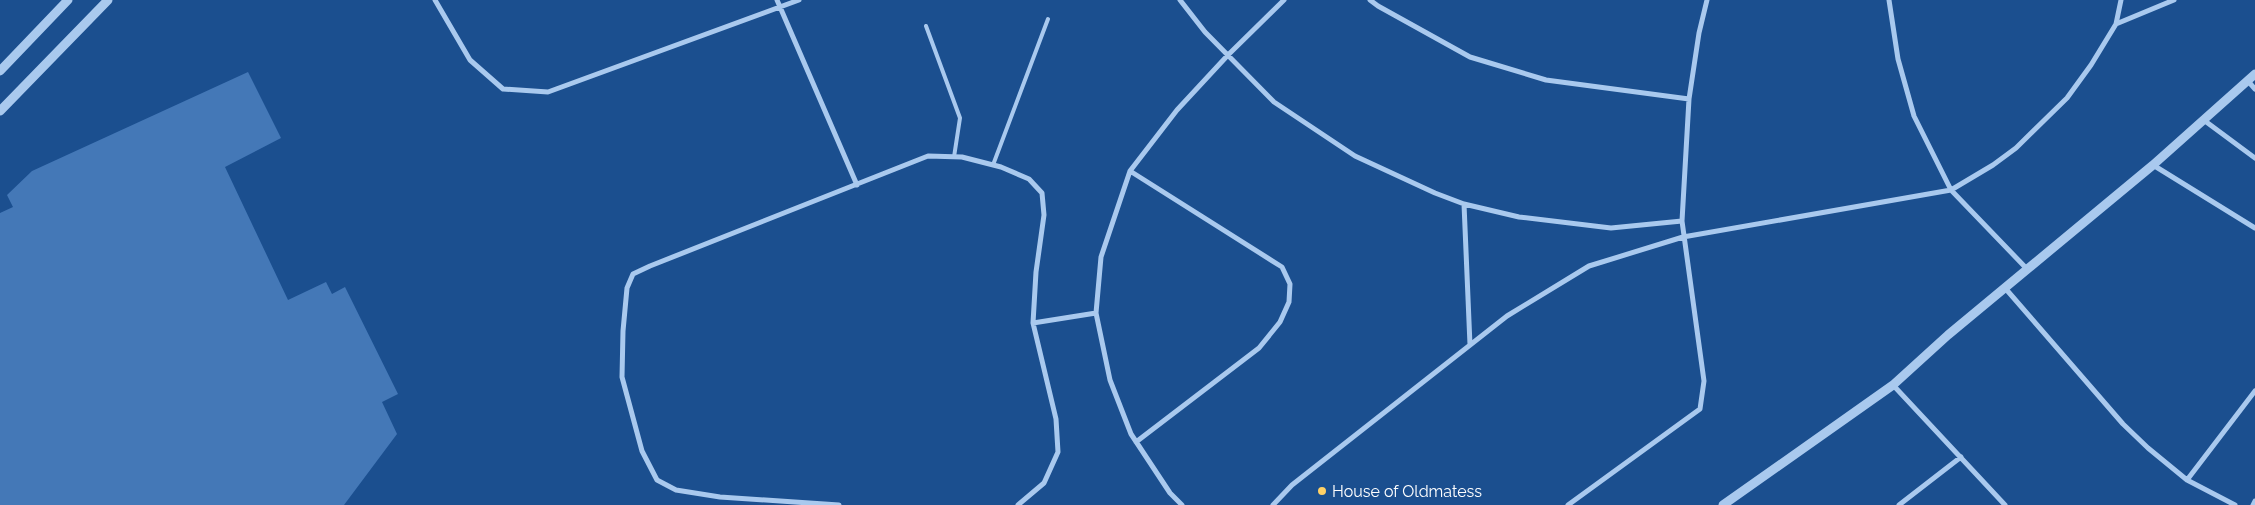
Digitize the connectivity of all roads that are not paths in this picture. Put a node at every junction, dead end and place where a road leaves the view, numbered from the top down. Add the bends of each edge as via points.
1 (68, 0) edge
2 (108, 0) edge
3 (435, 0) edge
4 (777, 0) edge
5 (799, 0) edge
6 (1180, 0) edge
7 (1284, 0) edge
8 (1370, 0) edge
9 (1707, 0) edge
10 (1889, 0) edge
11 (2121, 0) edge
12 (2174, 0) edge
13 (780, 6) junction
14 (1048, 19) dead end
15 (2116, 24) junction
16 (926, 26) dead end
17 (1228, 55) junction
18 (0, 71) edge
19 (2255, 74) edge
20 (2248, 81) junction
21 (2255, 89) edge
22 (1689, 99) junction
23 (0, 111) edge
24 (2205, 121) junction
25 (954, 157) junction
26 (2255, 158) edge
27 (993, 165) junction
28 (2153, 165) junction
29 (1130, 171) junction
30 (857, 185) junction
31 (1951, 190) junction
32 (1464, 204) junction
33 (1682, 221) junction
34 (2255, 228) edge
35 (1683, 237) junction
36 (2027, 269) junction
37 (2004, 287) junction
38 (1096, 313) junction
39 (1033, 323) junction
40 (1470, 345) junction
41 (1892, 386) junction
42 (2255, 391) edge
43 (1136, 442) junction
44 (1961, 457) junction
45 (2187, 480) junction
46 (2255, 501) edge
47 (839, 505) edge
48 (1018, 505) edge
49 (1182, 505) edge
50 (1273, 505) edge
51 (1568, 505) edge
52 (1723, 505) edge
53 (1898, 505) edge
54 (2005, 505) edge
55 (2236, 505) edge
56 (2253, 505) edge

1 - 18 street
2 - 23 street
3 - 13 street via 470,60 503,89 548,92
4 - 13 street
5 - 13 street
6 - 17 street
7 - 17 street
8 - 22 street via 1470,57 1546,80
9 - 22 street
10 - 31 street via 1898,59 1914,116
11 - 15 street
12 - 15 street
13 - 30 street
14 - 27 lane
15 - 31 street via 2067,98 2038,128 1993,165
16 - 25 lane via 960,118
17 - 29 street via 1177,110
17 - 32 street via 1274,102 1355,156
19 - 20 street
20 - 21 street
20 - 24 street
22 - 33 street
24 - 26 street
24 - 28 street
25 - 27 street
25 - 30 street via 928,156
27 - 39 street via 1029,179 1042,193 1044,215
28 - 34 street
28 - 36 street
29 - 38 street via 1101,257
29 - 43 street via 1282,267 1290,284 1288,302 1280,322 1258,348
30 - 47 street via 633,274 627,288 623,331 622,377 642,451 657,480 676,490 720,497
31 - 35 street
31 - 36 street
32 - 33 street via 1519,217 1611,228
32 - 40 street
33 - 35 street
35 - 40 street via 1590,266 1507,316
35 - 51 street via 1704,381 1700,409
36 - 37 street
37 - 41 street
37 - 45 street via 2124,424
38 - 39 street
38 - 43 street via 1110,380
39 - 48 street via 1056,419 1058,452 1044,483
40 - 50 street via 1292,485
41 - 44 street
41 - 52 street
42 - 45 street
43 - 49 street via 1170,493
44 - 53 street
44 - 54 street
45 - 55 street
46 - 56 street

